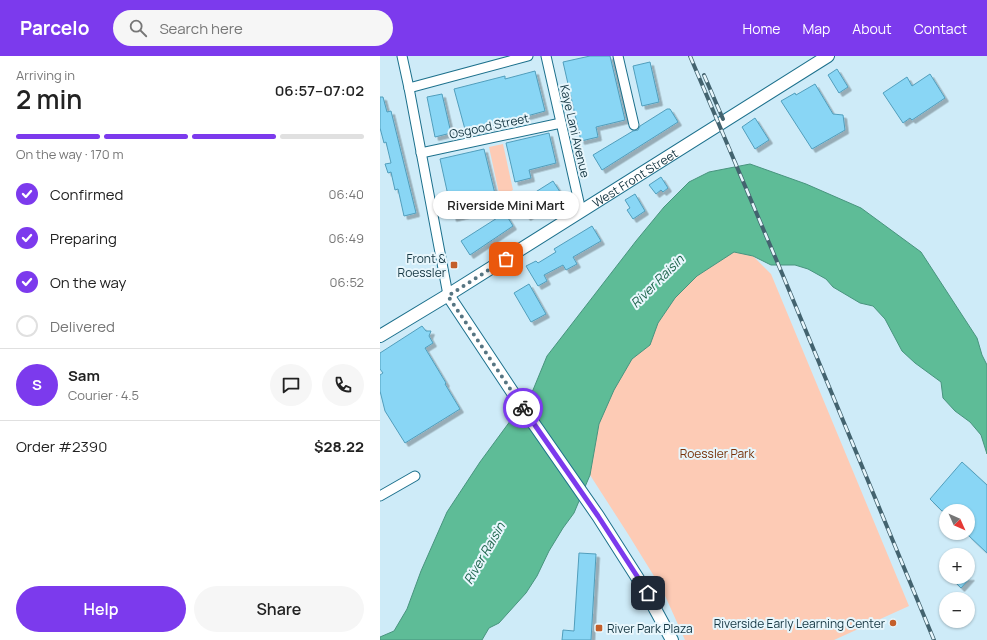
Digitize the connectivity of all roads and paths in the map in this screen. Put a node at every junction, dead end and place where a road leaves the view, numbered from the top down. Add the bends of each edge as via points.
1 (402, 56) edge
2 (528, 56) edge
3 (546, 56) edge
4 (618, 56) edge
5 (828, 56) edge
6 (409, 88) junction
7 (561, 123) junction
8 (634, 124) dead end
9 (422, 153) junction
10 (581, 211) junction
11 (448, 296) junction
12 (380, 336) edge
13 (415, 476) dead end
14 (380, 496) edge
15 (672, 640) edge

1 - 6 street
2 - 6 street
3 - 7 street, Kaye Lani Avenue
4 - 8 street
5 - 10 street, West Front Street
6 - 9 street
7 - 9 street, Osgood Street
7 - 10 street, Kaye Lani Avenue
9 - 11 street
10 - 11 street, West Front Street
11 - 12 street, West Front Street
11 - 15 street via 598,516 648,593
13 - 14 street

